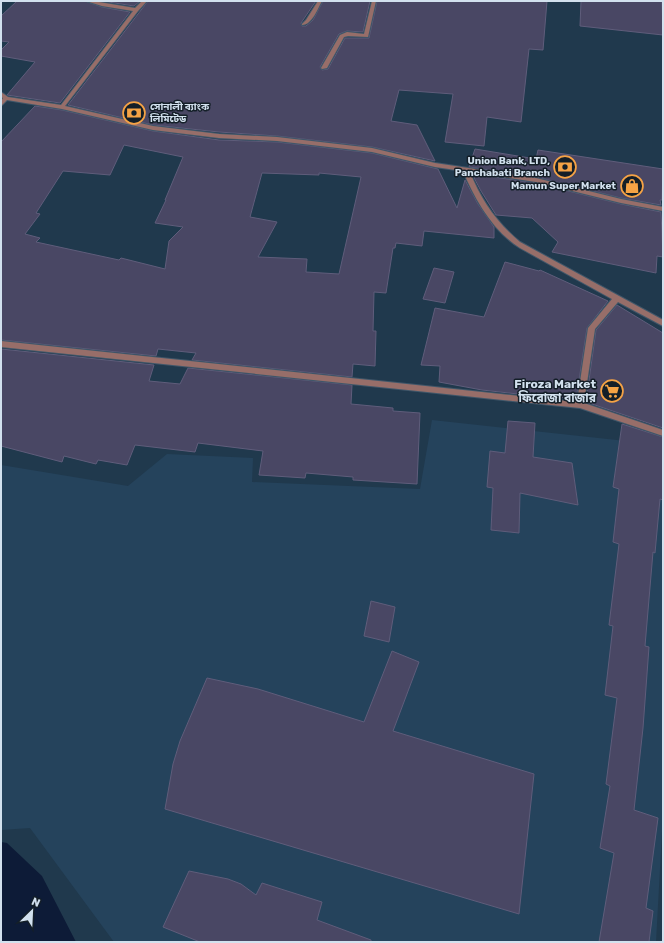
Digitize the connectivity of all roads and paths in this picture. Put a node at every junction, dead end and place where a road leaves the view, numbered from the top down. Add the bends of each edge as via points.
1 (88, 1) edge
2 (145, 1) edge
3 (320, 1) edge
4 (374, 1) edge
5 (136, 10) junction
6 (304, 24) dead end
7 (324, 68) dead end
8 (4, 96) edge
9 (1, 104) edge
10 (62, 107) junction
11 (466, 170) junction
12 (663, 209) edge
13 (616, 299) junction
14 (663, 323) edge
15 (1, 344) edge
16 (580, 405) junction
17 (663, 433) edge

1 - 5 street
2 - 5 street
3 - 6 street
4 - 7 street via 366,36 342,36
5 - 10 street
8 - 9 street
8 - 10 street
10 - 11 street via 153,128 353,148
11 - 12 street via 536,180
11 - 13 street via 472,187 493,220 518,244
13 - 14 street
13 - 16 street via 592,328
15 - 16 street
16 - 17 street

